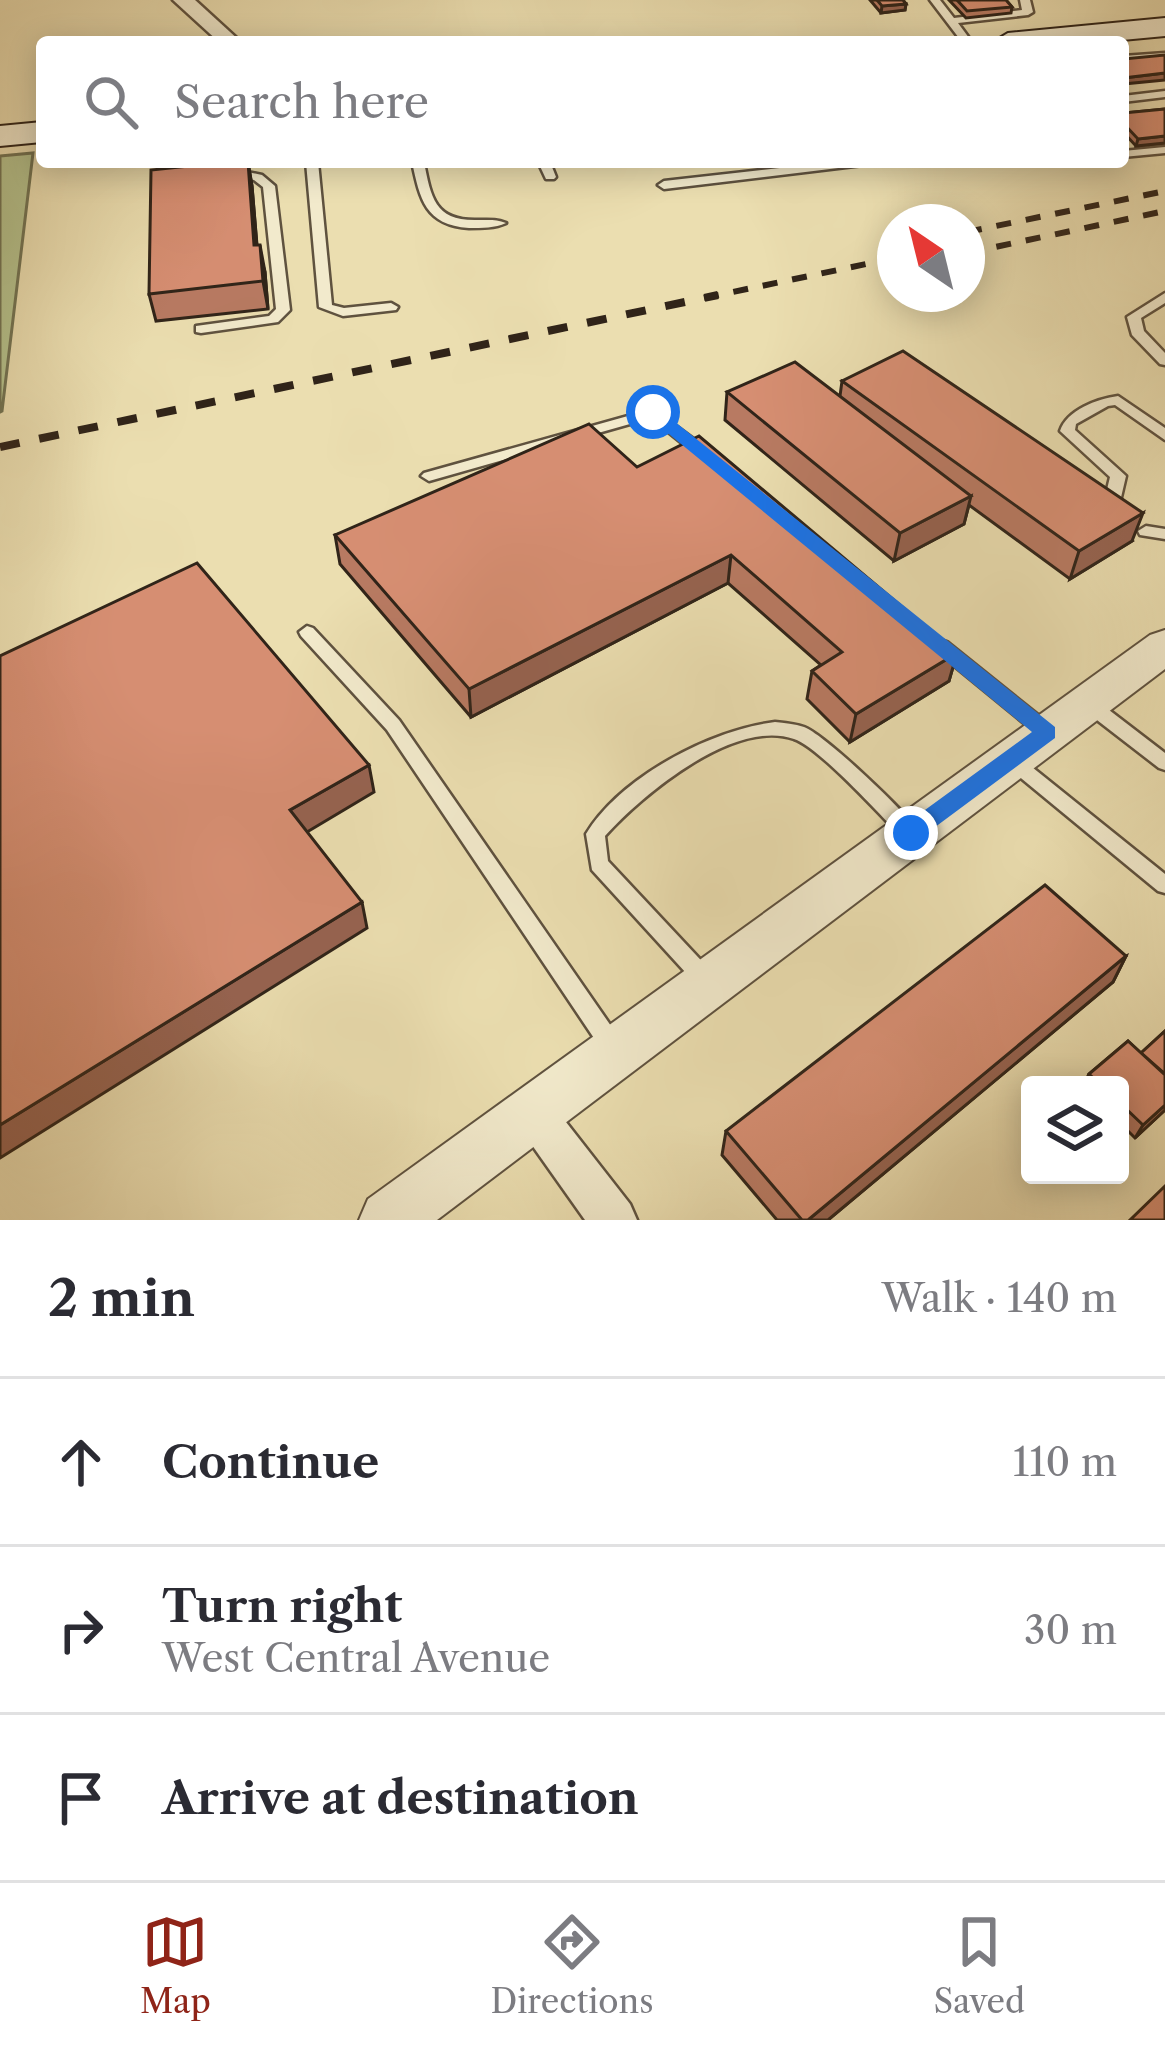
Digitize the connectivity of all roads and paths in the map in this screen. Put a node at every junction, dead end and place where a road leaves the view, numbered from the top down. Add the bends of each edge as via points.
1 (183, 0) edge
2 (935, 0) edge
3 (1124, 0) edge
4 (951, 21) junction
5 (1165, 22) edge
6 (1032, 29) edge
7 (224, 36) edge
8 (963, 36) edge
9 (1165, 56) edge
10 (1129, 59) edge
11 (1165, 94) edge
12 (1129, 98) edge
13 (36, 133) edge
14 (0, 136) edge
15 (1165, 150) edge
16 (1129, 153) edge
17 (240, 168) edge
18 (244, 168) edge
19 (313, 168) edge
20 (419, 168) edge
21 (546, 168) edge
22 (811, 168) edge
23 (222, 174) edge
24 (550, 177) dead end
25 (664, 185) dead end
26 (500, 223) dead end
27 (1165, 297) edge
28 (392, 307) dead end
29 (201, 329) dead end
30 (1165, 361) edge
31 (1165, 435) edge
32 (724, 471) edge
33 (430, 476) dead end
34 (1111, 506) edge
35 (922, 631) edge
36 (307, 632) dead end
37 (1165, 646) edge
38 (1048, 732) junction
39 (1165, 763) edge
40 (911, 833) junction
41 (1165, 885) edge
42 (709, 983) junction
43 (616, 1052) junction
44 (532, 1114) junction
45 (389, 1220) edge
46 (614, 1220) edge

1 - 7 street
2 - 4 lane
3 - 5 main road
4 - 6 lane
4 - 8 lane
5 - 6 main road
9 - 10 lane
11 - 12 lane
13 - 14 main road
15 - 16 lane
17 - 23 lane
18 - 29 lane via 269,186 283,310 273,319
19 - 28 lane via 326,307
20 - 26 lane via 425,200 442,220
21 - 24 lane
22 - 25 lane
27 - 30 lane via 1134,317 1137,332
31 - 34 lane via 1118,400 1070,422 1067,430 1118,476
32 - 33 lane via 653,412
35 - 38 lane
36 - 43 lane via 438,786
37 - 38 street
38 - 39 lane
38 - 40 street
38 - 41 lane
40 - 42 street
40 - 42 lane via 802,733 761,727 732,734 618,804 595,835 599,864
42 - 43 street
43 - 44 street
44 - 45 street
44 - 46 street

